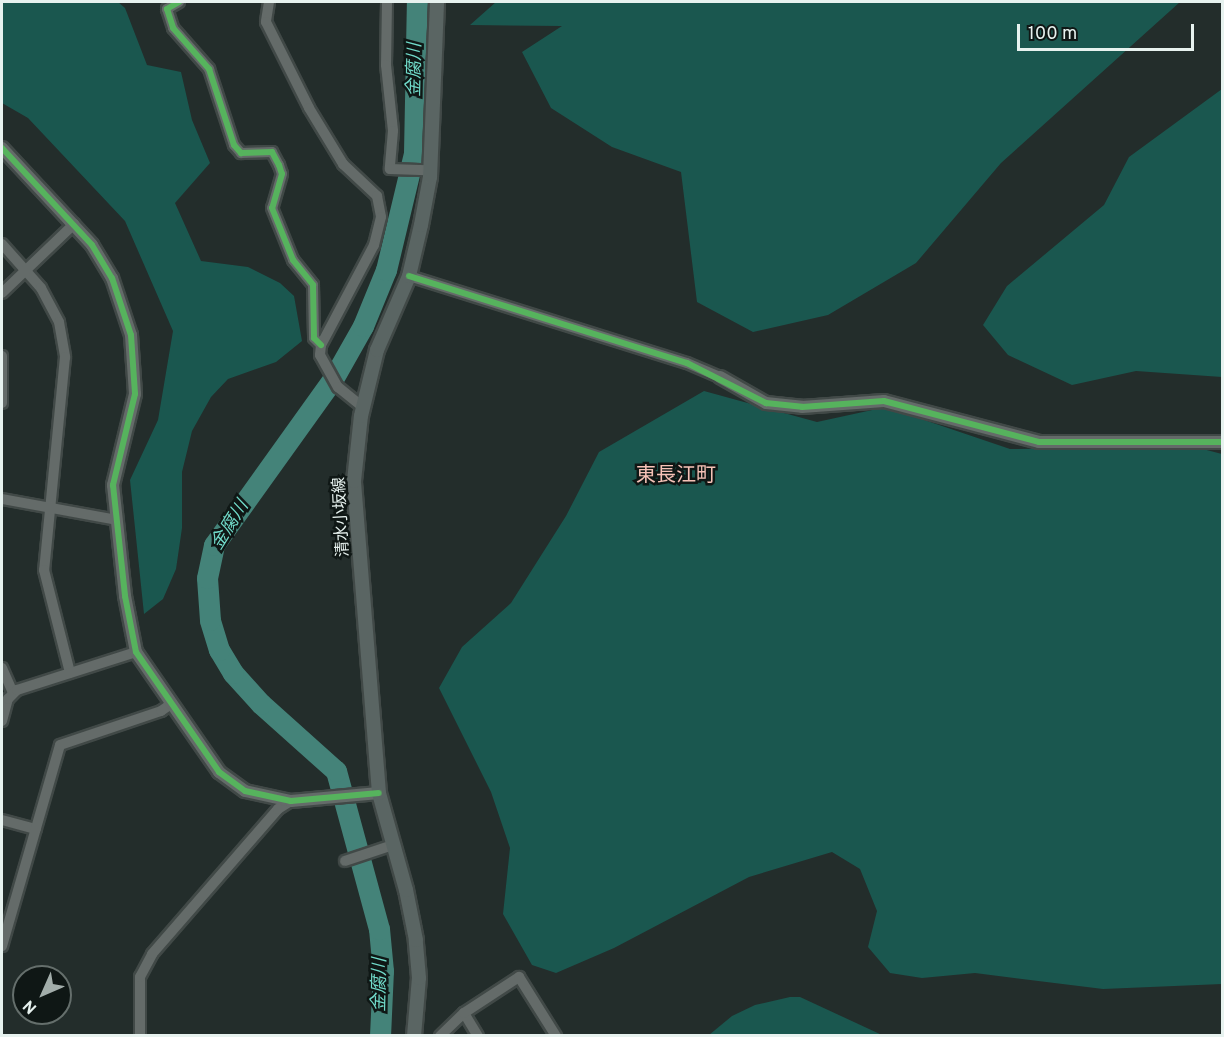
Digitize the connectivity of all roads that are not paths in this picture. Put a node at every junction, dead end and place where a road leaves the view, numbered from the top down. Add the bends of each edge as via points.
1 (179, 2) edge
2 (268, 2) edge
3 (387, 2) edge
4 (437, 2) edge
5 (2, 148) edge
6 (428, 174) junction
7 (74, 224) junction
8 (2, 244) edge
9 (26, 270) junction
10 (409, 276) junction
11 (2, 293) edge
12 (320, 350) junction
13 (2, 356) edge
14 (720, 377) joint
15 (2, 404) edge
16 (363, 407) junction
17 (1222, 442) edge
18 (2, 500) edge
19 (49, 508) junction
20 (117, 520) junction
21 (136, 652) junction
22 (2, 668) edge
23 (70, 673) junction
24 (13, 693) junction
25 (171, 704) junction
26 (2, 721) edge
27 (379, 793) junction
28 (291, 801) junction
29 (2, 820) edge
30 (36, 829) junction
31 (388, 846) junction
32 (345, 861) dead end
33 (2, 946) edge
34 (464, 1013) junction
35 (140, 1035) edge
36 (414, 1035) edge
37 (440, 1035) edge
38 (478, 1035) edge
39 (556, 1035) edge

1 - 12 street via 167,9 173,28 209,69 234,145 241,153 272,152 279,165 282,174 272,208 293,260 313,285 314,338
2 - 12 street via 266,22 309,108 343,164 376,196 381,217 375,245
3 - 6 street via 386,65 393,131 390,169
4 - 6 main road, 清水小坂線
5 - 7 street
6 - 10 main road, 清水小坂線
7 - 9 street
7 - 20 street via 112,278 130,335 135,394 113,485
8 - 9 street
9 - 11 street
9 - 19 street via 59,322 65,357
10 - 14 street via 687,363
10 - 16 main road, 清水小坂線 via 377,350
12 - 16 street via 338,387
13 - 15 street
14 - 17 street via 766,403 802,407 884,401 1039,442
16 - 27 main road, 清水小坂線 via 354,481
18 - 19 street
19 - 20 street
19 - 23 street via 46,590
20 - 21 street
21 - 23 street
21 - 25 street
22 - 24 street
23 - 24 street
24 - 26 street
25 - 28 street via 219,772 246,791
25 - 30 street via 161,711 60,745
27 - 28 street
27 - 31 main road, 清水小坂線
28 - 35 street via 278,809 152,954 140,977
29 - 30 street
30 - 33 street
31 - 32 street
31 - 36 main road, 清水小坂線 via 416,940 419,978
34 - 37 street
34 - 38 street
34 - 39 street via 519,977

